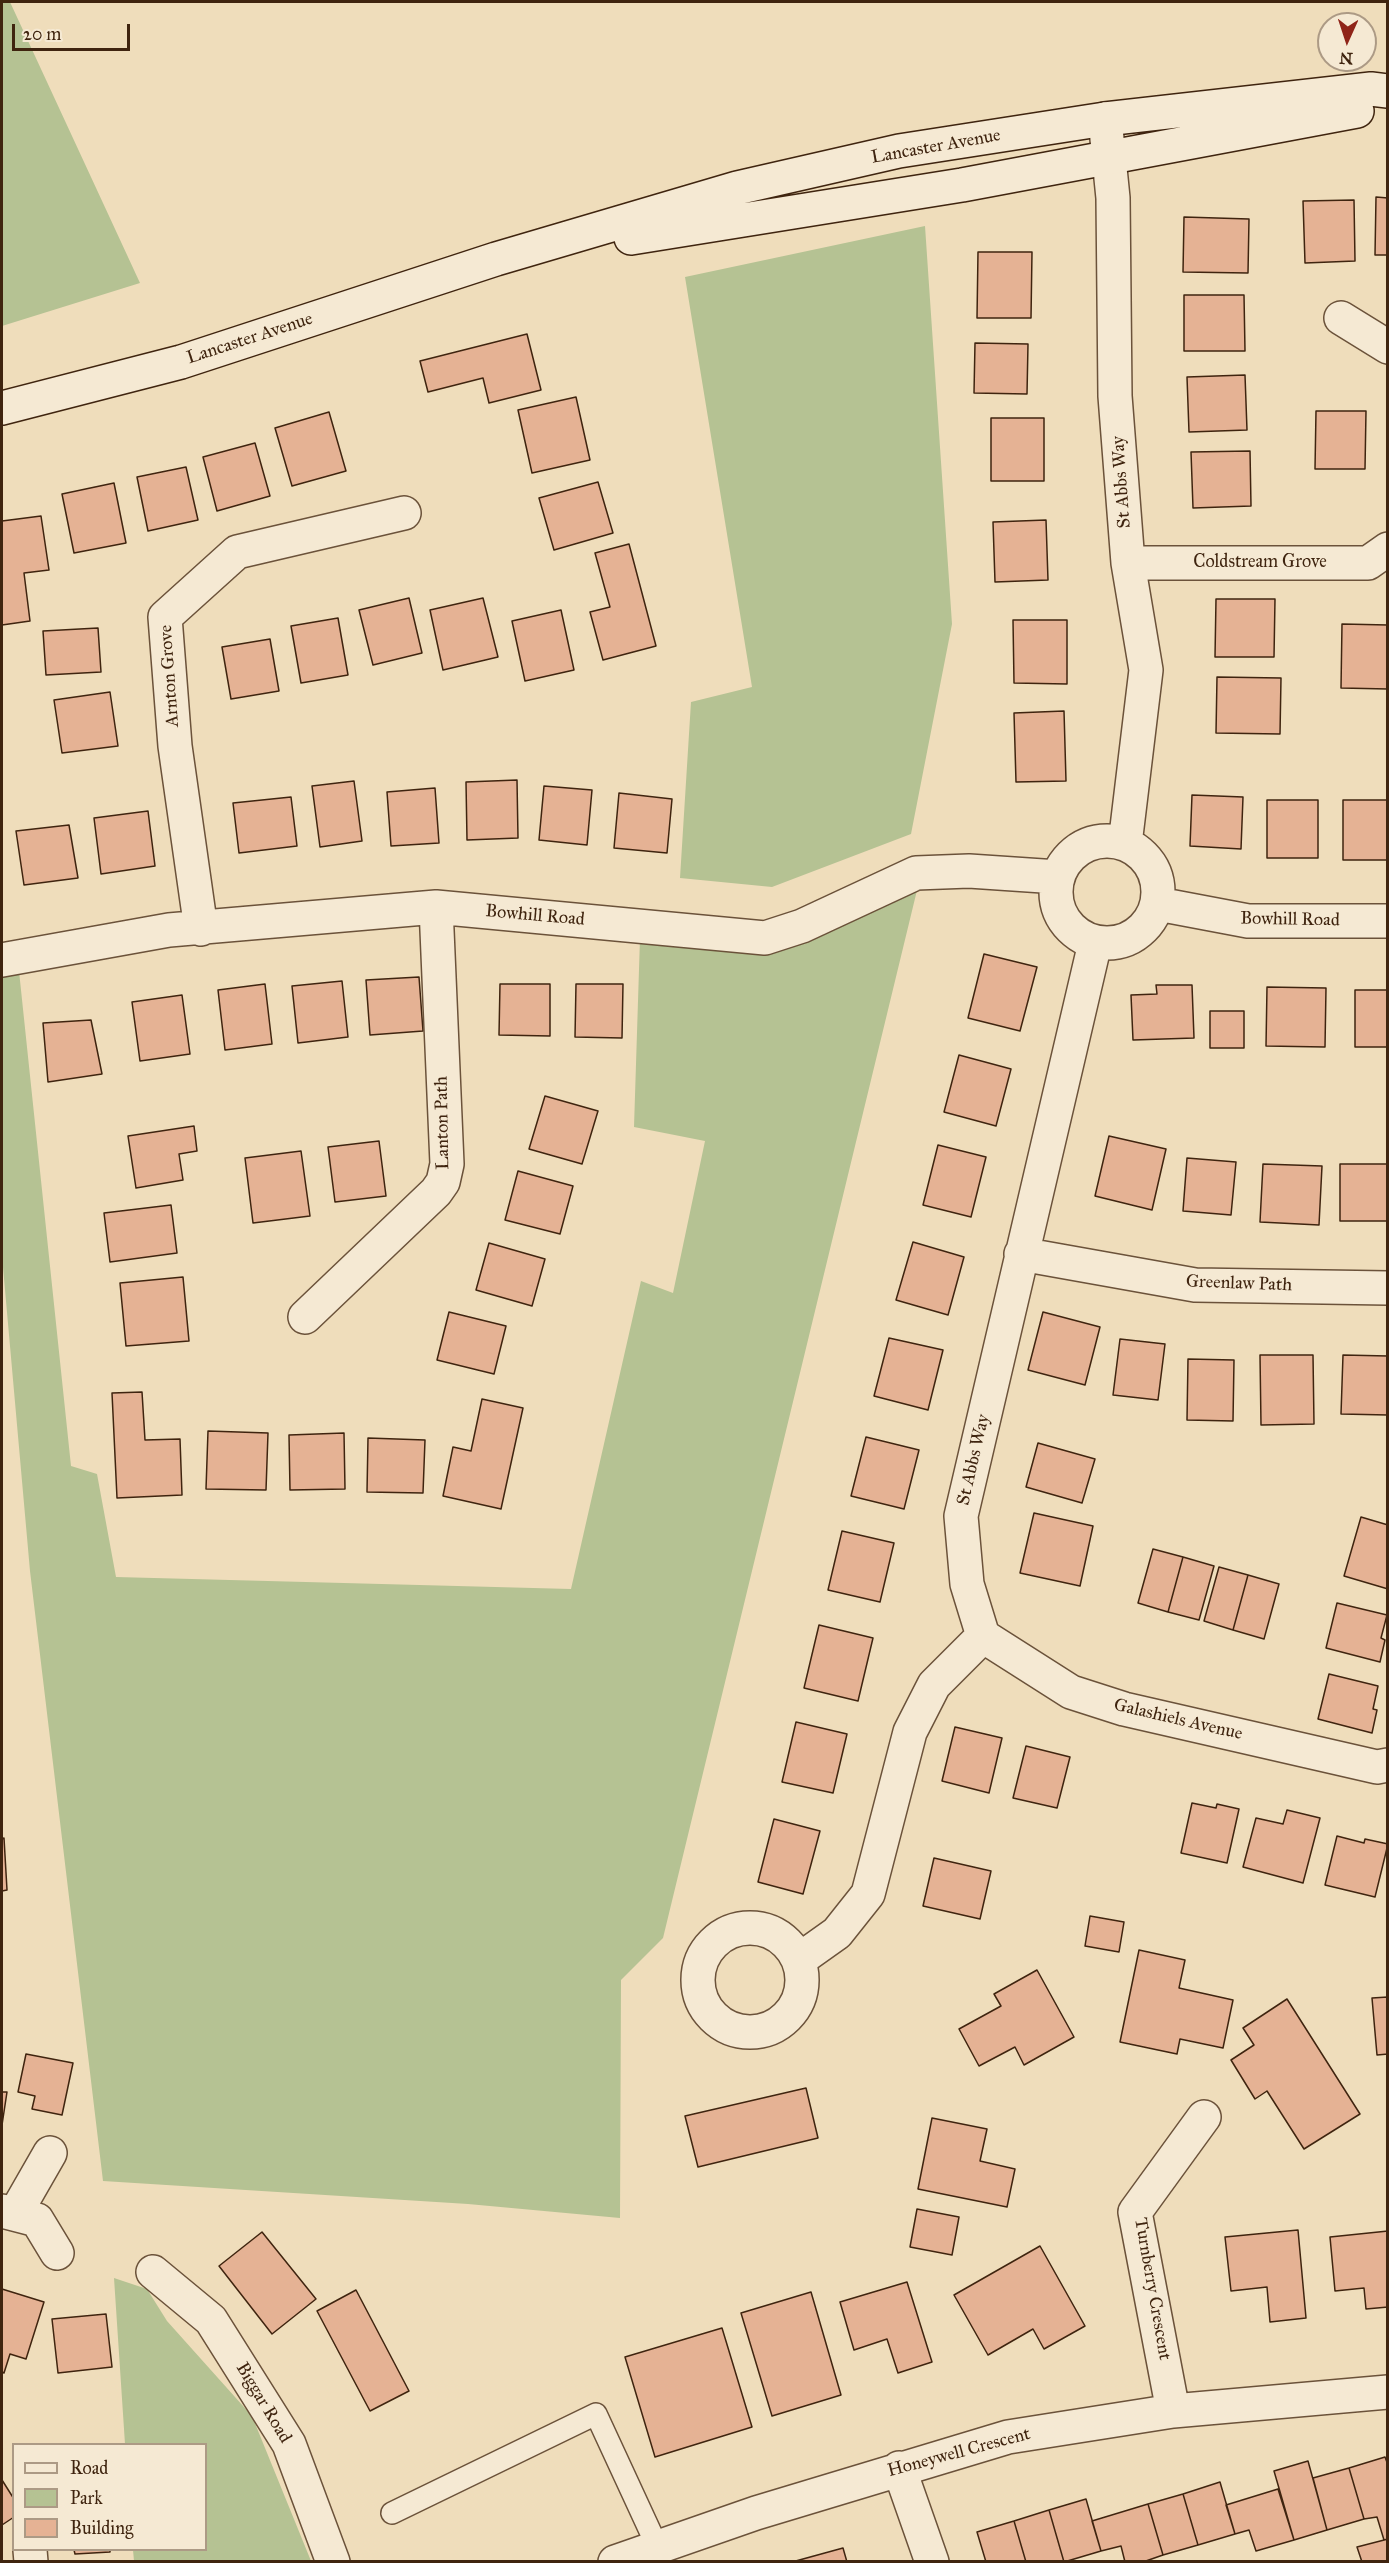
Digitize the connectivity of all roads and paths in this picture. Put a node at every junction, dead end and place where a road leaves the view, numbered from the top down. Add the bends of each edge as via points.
1 (1388, 91) edge
2 (1388, 105) edge
3 (1105, 119) junction
4 (1110, 159) junction
5 (496, 259) junction
6 (1341, 318) dead end
7 (1388, 347) edge
8 (2, 408) edge
9 (404, 513) dead end
10 (1388, 549) edge
11 (1128, 562) junction
12 (1125, 844) junction
13 (1058, 877) junction
14 (1158, 904) junction
15 (436, 907) junction
16 (1388, 921) edge
17 (201, 929) junction
18 (1095, 943) junction
19 (2, 960) edge
20 (1021, 1254) junction
21 (1388, 1288) edge
22 (305, 1317) dead end
23 (983, 1636) junction
24 (1388, 1765) edge
25 (798, 1960) dead end
26 (1204, 2117) dead end
27 (50, 2152) dead end
28 (8, 2213) edge
29 (57, 2253) dead end
30 (153, 2272) dead end
31 (1388, 2392) edge
32 (1173, 2411) junction
33 (899, 2468) junction
34 (392, 2513) dead end
35 (657, 2546) junction
36 (333, 2562) edge
37 (615, 2562) edge
38 (932, 2562) edge

1 - 3 street, Lancaster Avenue via 1371,89
2 - 4 street, Lancaster Avenue
3 - 4 street, St Abbs Way
3 - 5 street, Lancaster Avenue via 888,153 737,188
4 - 5 street, Lancaster Avenue
4 - 11 street, St Abbs Way via 1115,396
5 - 8 street, Lancaster Avenue via 181,362
6 - 7 street
9 - 17 street, Arnton Grove via 237,552 165,617 175,746
10 - 11 street, Coldstream Grove via 1368,563
11 - 12 street, St Abbs Way via 1146,670
12 - 13 street via 1104,840 1084,846 1068,859
12 - 14 street via 1141,853 1153,868 1159,885
13 - 15 street, Bowhill Road via 969,871 916,873 802,926 765,938
13 - 18 street via 1055,898 1062,918 1076,934
14 - 16 street, Bowhill Road via 1248,921
14 - 18 street via 1150,923 1135,936 1115,944
15 - 17 street, Bowhill Road
15 - 22 street, Lanton Path via 447,1164 443,1182
17 - 19 street, Bowhill Road via 169,930
18 - 20 street, St Abbs Way
20 - 21 street, Greenlaw Path via 1195,1285
20 - 23 street, St Abbs Way via 961,1516 967,1584
23 - 24 street, Galashiels Avenue via 1071,1692 1113,1706 1377,1767
23 - 25 street via 934,1685 910,1732 868,1894 837,1932
26 - 32 street, Turnberry Crescent via 1135,2212
27 - 28 street
28 - 29 street via 37,2220
30 - 36 street, Biggar Road via 211,2320 289,2444
31 - 32 street, Honeywell Crescent
32 - 33 street, Honeywell Crescent via 1008,2437
33 - 35 street, Honeywell Crescent
33 - 38 street
34 - 35 lane via 596,2414
35 - 37 street, Honeywell Crescent

